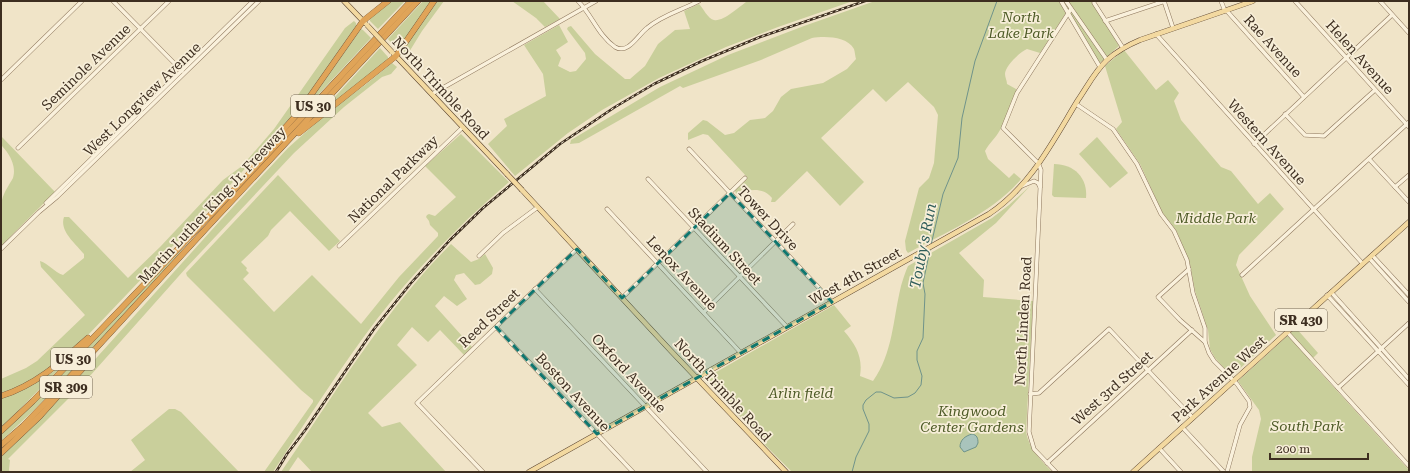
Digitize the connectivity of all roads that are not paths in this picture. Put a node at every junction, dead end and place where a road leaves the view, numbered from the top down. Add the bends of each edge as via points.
1 (82, 1) edge
2 (113, 1) edge
3 (169, 1) edge
4 (253, 1) edge
5 (259, 1) edge
6 (344, 1) edge
7 (388, 1) edge
8 (411, 1) edge
9 (418, 1) edge
10 (434, 1) edge
11 (578, 1) edge
12 (596, 1) edge
13 (699, 1) edge
14 (1061, 1) edge
15 (1066, 1) edge
16 (1164, 1) edge
17 (1221, 1) edge
18 (1252, 1) edge
19 (1295, 1) edge
20 (1382, 2) edge
21 (1094, 3) dead end
22 (585, 8) junction
23 (1071, 9) junction
24 (1225, 10) junction
25 (1068, 13) junction
26 (1392, 15) junction
27 (1105, 21) junction
28 (365, 23) junction
29 (1409, 26) edge
30 (1173, 28) junction
31 (140, 29) junction
32 (1405, 29) junction
33 (1409, 33) edge
34 (1156, 34) junction
35 (1121, 49) junction
36 (394, 54) junction
37 (1109, 58) junction
38 (1346, 58) junction
39 (1100, 67) junction
40 (183, 72) junction
41 (1, 80) edge
42 (1375, 90) junction
43 (432, 94) junction
44 (1304, 97) junction
45 (1076, 104) junction
46 (1285, 114) junction
47 (1408, 125) edge
48 (463, 127) junction
49 (1254, 144) junction
50 (18, 148) dead end
51 (689, 149) dead end
52 (1369, 159) junction
53 (1038, 163) junction
54 (264, 166) junction
55 (1409, 175) edge
56 (745, 178) dead end
57 (648, 179) dead end
58 (1022, 186) junction
59 (1395, 187) junction
60 (1041, 188) junction
61 (730, 193) junction
62 (1409, 202) edge
63 (538, 207) junction
64 (607, 209) dead end
65 (215, 210) junction
66 (1314, 210) junction
67 (1409, 222) edge
68 (793, 224) dead end
69 (694, 228) junction
70 (775, 243) junction
71 (339, 246) dead end
72 (1, 249) edge
73 (577, 249) junction
74 (479, 256) dead end
75 (1371, 256) junction
76 (658, 264) junction
77 (1362, 264) junction
78 (1189, 269) junction
79 (1242, 275) dead end
80 (740, 277) junction
81 (535, 289) junction
82 (1329, 294) junction
83 (1409, 295) edge
84 (622, 298) junction
85 (832, 302) junction
86 (1409, 302) edge
87 (704, 312) junction
88 (112, 317) junction
89 (126, 317) junction
90 (1409, 323) edge
91 (496, 327) junction
92 (787, 327) junction
93 (1205, 330) junction
94 (1193, 332) junction
95 (1287, 332) junction
96 (1205, 342) junction
97 (1380, 350) junction
98 (741, 353) junction
99 (1148, 370) junction
100 (696, 378) junction
101 (1409, 379) edge
102 (1233, 381) junction
103 (1409, 385) edge
104 (1338, 388) junction
105 (1030, 394) junction
106 (1, 396) edge
107 (646, 407) junction
108 (1193, 418) junction
109 (1182, 427) junction
110 (1, 431) edge
111 (597, 434) junction
112 (1, 445) edge
113 (1159, 448) junction
114 (1, 453) edge
115 (1047, 463) junction
116 (1409, 466) edge
117 (483, 472) edge
118 (529, 472) edge
119 (633, 472) edge
120 (707, 472) edge
121 (786, 472) edge
122 (1056, 472) edge
123 (1133, 472) edge
124 (1181, 472) edge
125 (1224, 472) edge
126 (1227, 472) edge

1 - 41 street
2 - 31 street
3 - 31 street, Seminole Avenue
4 - 40 street, West Longview Avenue
5 - 40 street, West Longview Avenue
6 - 28 main road, North Trimble Road
7 - 28 highway
8 - 65 highway, Martin Luther King Jr. Freeway / US 30
9 - 54 highway, Martin Luther King Jr. Freeway / US 30
10 - 36 highway
11 - 22 street
12 - 22 street
13 - 22 street via 654,22 625,49 616,48 605,37
14 - 25 street
15 - 23 street
16 - 27 street
16 - 30 street
17 - 24 street, Rae Avenue
18 - 24 main road, West 4th Street
19 - 38 street, Helen Avenue
20 - 26 street
21 - 27 street
22 - 43 street
23 - 25 street
23 - 37 street
24 - 30 main road, West 4th Street
24 - 44 street, Rae Avenue
25 - 39 street
25 - 53 street via 1017,93 1004,126 1004,130
26 - 32 street
26 - 38 street
27 - 35 street
28 - 36 main road, North Trimble Road, bridge
28 - 65 highway via 299,112
29 - 32 street
30 - 34 main road, West 4th Street
31 - 40 street
31 - 50 street, Seminole Avenue
32 - 33 street
34 - 35 main road, West 4th Street
34 - 49 street, Western Avenue
35 - 37 main road, West 4th Street
36 - 43 main road, North Trimble Road
36 - 54 highway via 310,123
37 - 39 main road, West 4th Street
38 - 42 street, Helen Avenue
38 - 44 street
39 - 45 main road, West 4th Street
40 - 72 street, West Longview Avenue
42 - 46 street via 1324,136 1305,135
42 - 47 street, Helen Avenue
43 - 48 main road, North Trimble Road
44 - 46 street
45 - 53 main road, West 4th Street
45 - 78 street via 1108,125 1119,137 1140,169 1161,214 1174,232
46 - 49 street
47 - 52 street
48 - 63 main road, North Trimble Road, bridge
48 - 71 street, National Parkway
49 - 66 street, Western Avenue
51 - 61 street, Tower Drive
52 - 59 street
52 - 66 street
53 - 58 main road, West 4th Street
53 - 60 street, North Linden Road via 1041,170
54 - 89 highway, Martin Luther King Jr. Freeway / US 30
55 - 59 street
56 - 61 street
57 - 69 street, Stadium Street
58 - 60 street via 1034,181
58 - 85 main road, West 4th Street via 996,209
59 - 62 street
60 - 105 street, North Linden Road
61 - 69 street
61 - 70 street, Tower Drive
63 - 73 main road, North Trimble Road
63 - 74 street via 503,233
64 - 76 street, Lenox Avenue
65 - 88 highway, Martin Luther King Jr. Freeway / US 30
66 - 77 street, Western Avenue
66 - 79 street
67 - 75 main road, Park Avenue West / SR 430
68 - 70 street
69 - 76 street
69 - 80 street, Stadium Street
70 - 80 street
70 - 85 street, Tower Drive
73 - 81 street, Reed Street
73 - 84 main road, North Trimble Road
75 - 77 main road, Park Avenue West / SR 430
75 - 83 street
75 - 86 street
76 - 84 street
76 - 87 street, Lenox Avenue
77 - 82 main road, Park Avenue West / SR 430
78 - 93 street via 1194,297
78 - 94 street via 1158,297
80 - 87 street
80 - 92 street, Stadium Street
81 - 91 street, Reed Street
81 - 107 street, Oxford Avenue
82 - 95 main road, Park Avenue West / SR 430
82 - 97 street
84 - 100 main road, North Trimble Road
85 - 92 main road, West 4th Street
87 - 98 street, Lenox Avenue
88 - 106 highway, SR 309 via 49,372 26,386
88 - 110 highway, Martin Luther King Jr. Freeway / US 30
89 - 112 highway, Martin Luther King Jr. Freeway / US 30 via 40,409
89 - 114 highway, SR 309 via 76,377
90 - 97 street
91 - 111 street, Boston Avenue
91 - 117 street, Reed Street via 417,403
92 - 98 main road, West 4th Street
93 - 94 street via 1200,335
93 - 96 street
94 - 96 street
94 - 99 street, West 3rd Street
95 - 102 main road, Park Avenue West / SR 430
95 - 104 street
96 - 102 street via 1214,361
97 - 101 street
97 - 103 street
97 - 104 street
98 - 100 main road, West 4th Street
99 - 105 street via 1109,329 1039,393
99 - 108 street
99 - 115 street, West 3rd Street
100 - 107 main road, West 4th Street
100 - 121 main road, North Trimble Road
102 - 108 main road, Park Avenue West / SR 430
102 - 126 street via 1248,400 1250,407 1240,425
104 - 116 street
105 - 115 street, North Linden Road via 1030,439 1034,449
107 - 111 main road, West 4th Street
107 - 120 street, Oxford Avenue
108 - 109 main road, Park Avenue West / SR 430
109 - 113 main road, Park Avenue West / SR 430
109 - 125 street
111 - 118 main road, West 4th Street
111 - 119 street, Boston Avenue
113 - 123 main road, Park Avenue West / SR 430
113 - 124 street
115 - 122 street, North Linden Road

